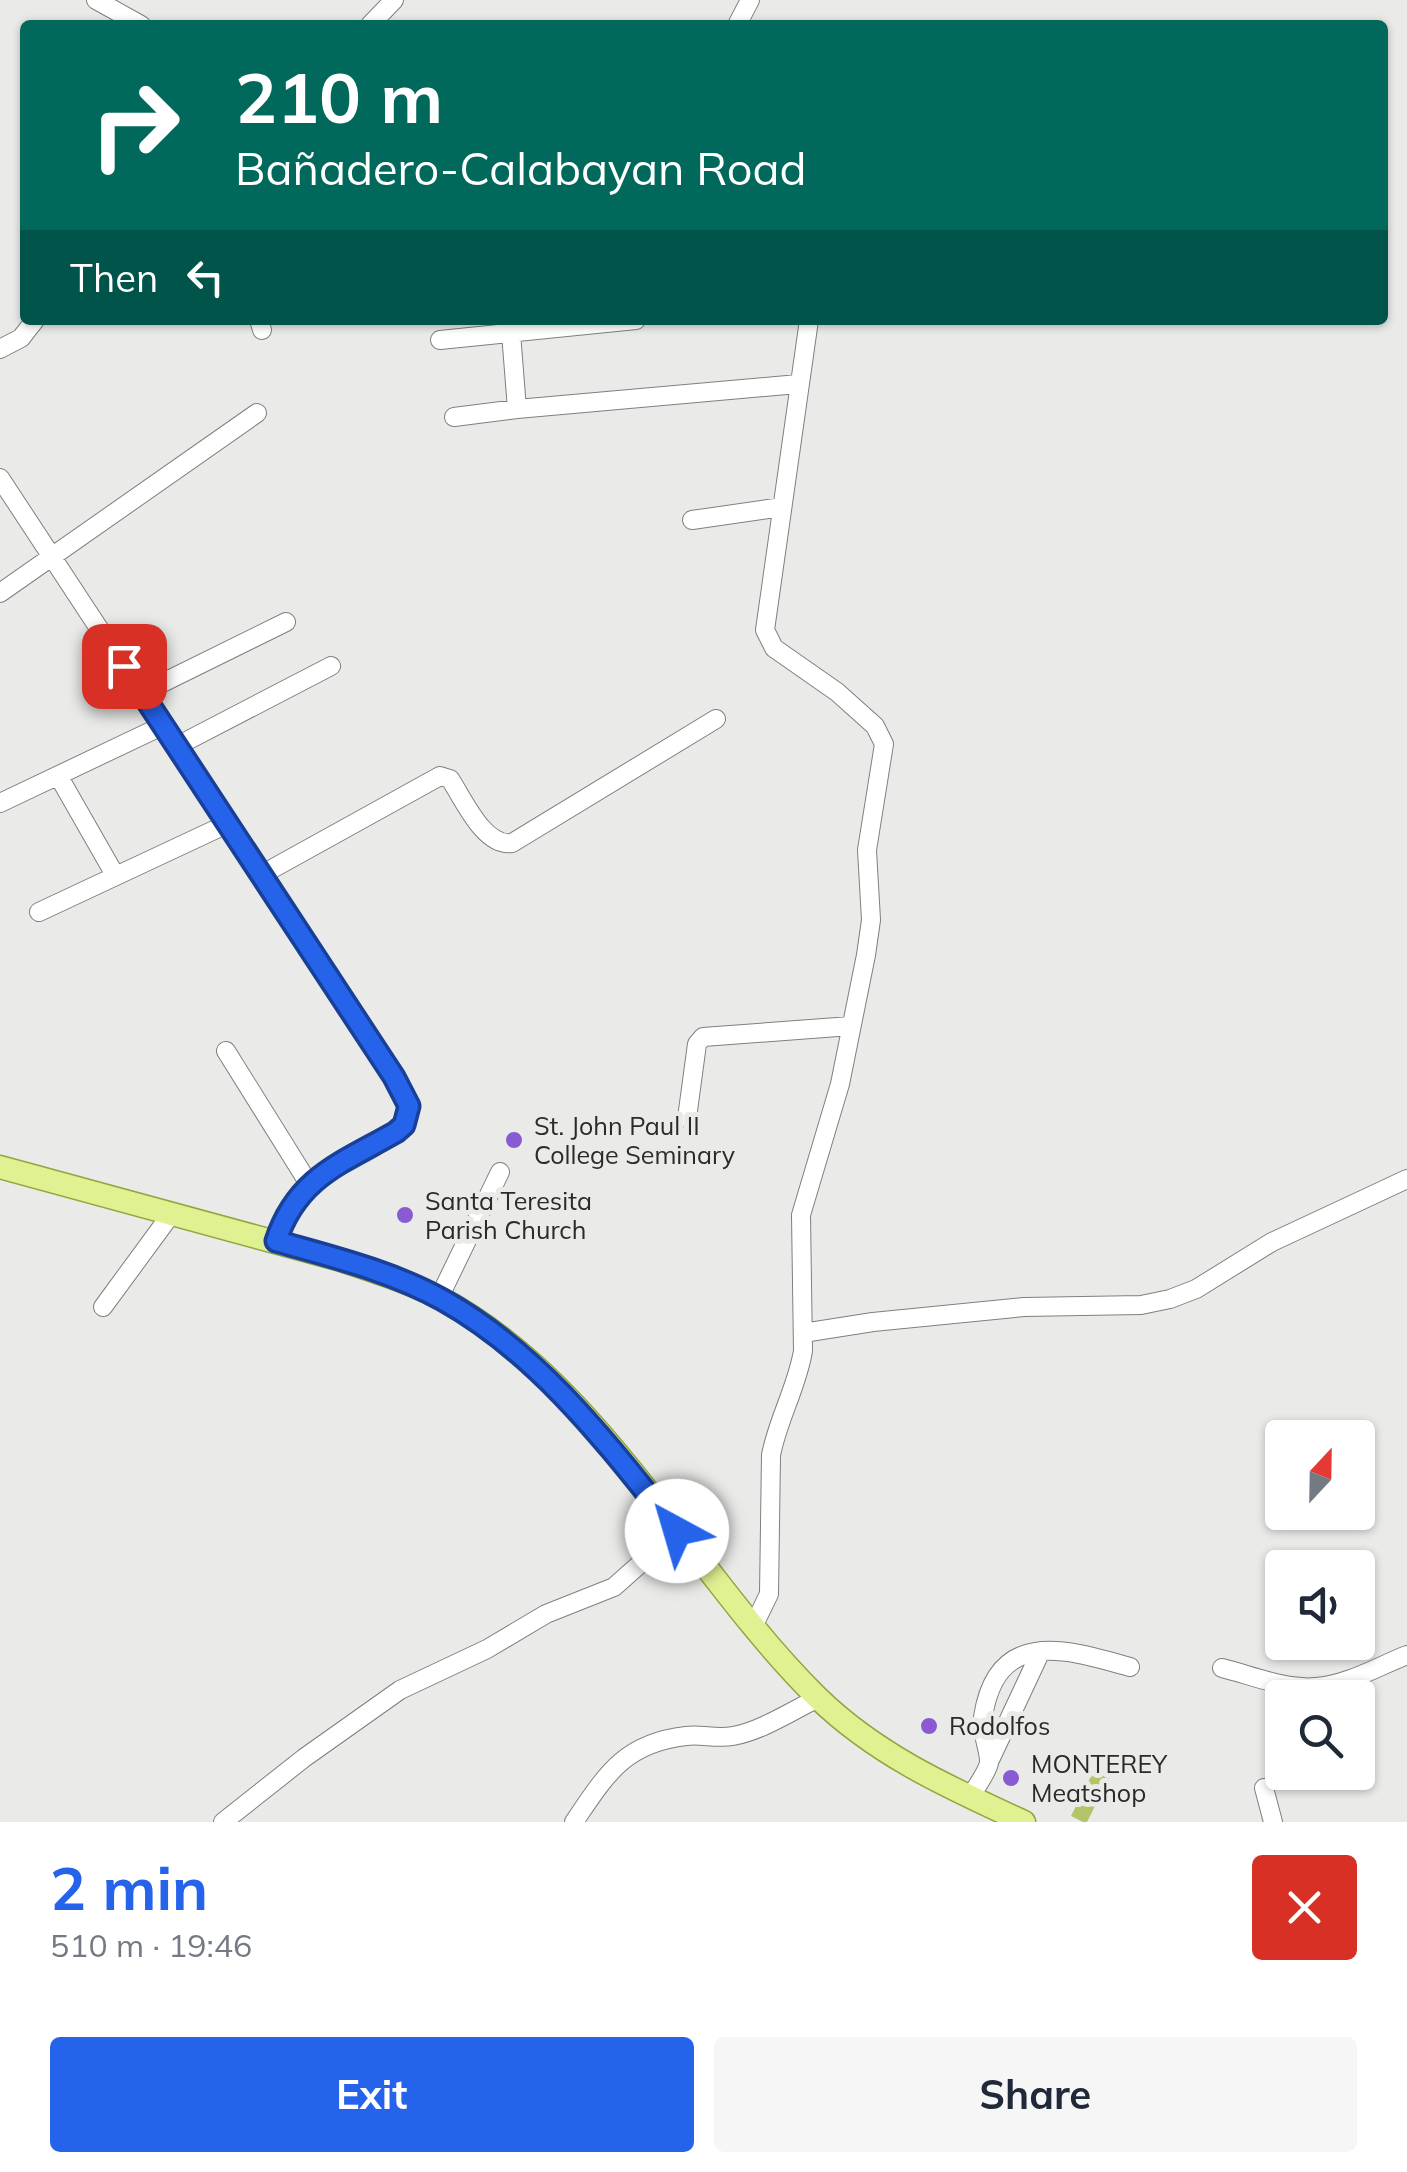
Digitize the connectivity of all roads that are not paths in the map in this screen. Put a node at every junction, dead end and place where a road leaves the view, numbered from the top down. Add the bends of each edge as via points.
1 (96, 0) edge
2 (394, 0) edge
3 (120, 4) edge
4 (375, 20) edge
5 (32, 325) edge
6 (584, 325) edge
7 (807, 325) edge
8 (511, 332) junction
9 (440, 340) dead end
10 (0, 349) edge
11 (798, 384) junction
12 (517, 409) junction
13 (257, 413) dead end
14 (454, 417) dead end
15 (0, 478) edge
16 (782, 506) junction
17 (692, 520) dead end
18 (52, 557) junction
19 (0, 593) edge
20 (286, 622) dead end
21 (331, 666) dead end
22 (142, 694) junction
23 (716, 719) dead end
24 (164, 725) junction
25 (178, 746) junction
26 (59, 777) junction
27 (0, 803) edge
28 (228, 824) junction
29 (115, 875) junction
30 (261, 876) junction
31 (39, 912) dead end
32 (851, 1026) junction
33 (226, 1051) dead end
34 (687, 1118) dead end
35 (0, 1167) edge
36 (500, 1172) dead end
37 (1407, 1179) edge
38 (309, 1184) junction
39 (172, 1213) junction
40 (276, 1241) junction
41 (440, 1298) junction
42 (103, 1307) dead end
43 (803, 1333) junction
44 (677, 1531) junction
45 (753, 1628) junction
46 (1041, 1651) junction
47 (1407, 1655) edge
48 (1130, 1667) dead end
49 (1222, 1668) dead end
50 (818, 1698) junction
51 (989, 1762) junction
52 (1264, 1788) dead end
53 (970, 1798) junction
54 (223, 1822) edge
55 (574, 1822) edge
56 (1024, 1822) edge
57 (1273, 1822) edge

1 - 3 street
2 - 4 street
5 - 10 street
6 - 8 street
7 - 11 street
8 - 9 street
8 - 12 street
11 - 12 street
11 - 16 street
12 - 14 street
13 - 18 street
15 - 18 street
16 - 17 street
16 - 32 street via 764,621 768,639 875,726 884,744 867,850 872,920
18 - 19 street
18 - 22 street
20 - 22 street
21 - 25 street
22 - 24 street
23 - 30 street via 512,843 491,839 450,779 440,776
24 - 25 street
24 - 26 street
25 - 28 street
26 - 27 street
26 - 29 street
28 - 29 street
28 - 30 street
29 - 31 street
30 - 38 street via 409,1106 396,1132
32 - 34 street via 703,1036
32 - 43 street via 801,1215
33 - 38 street
35 - 39 main road
36 - 41 street
37 - 43 street via 1170,1299
38 - 40 street via 288,1208
39 - 40 main road
39 - 42 street
40 - 41 main road
41 - 44 main road via 502,1339 568,1399
43 - 45 street via 800,1370 774,1436 769,1594
44 - 45 main road
44 - 54 street via 614,1587 546,1614 400,1690
45 - 50 main road
46 - 48 street via 1065,1650
46 - 51 street
46 - 51 street via 1012,1659 998,1674 984,1714
47 - 49 street via 1315,1687
50 - 53 main road via 903,1763
50 - 55 street via 734,1736 677,1738 629,1754 607,1772
51 - 53 street
52 - 57 street
53 - 56 main road

